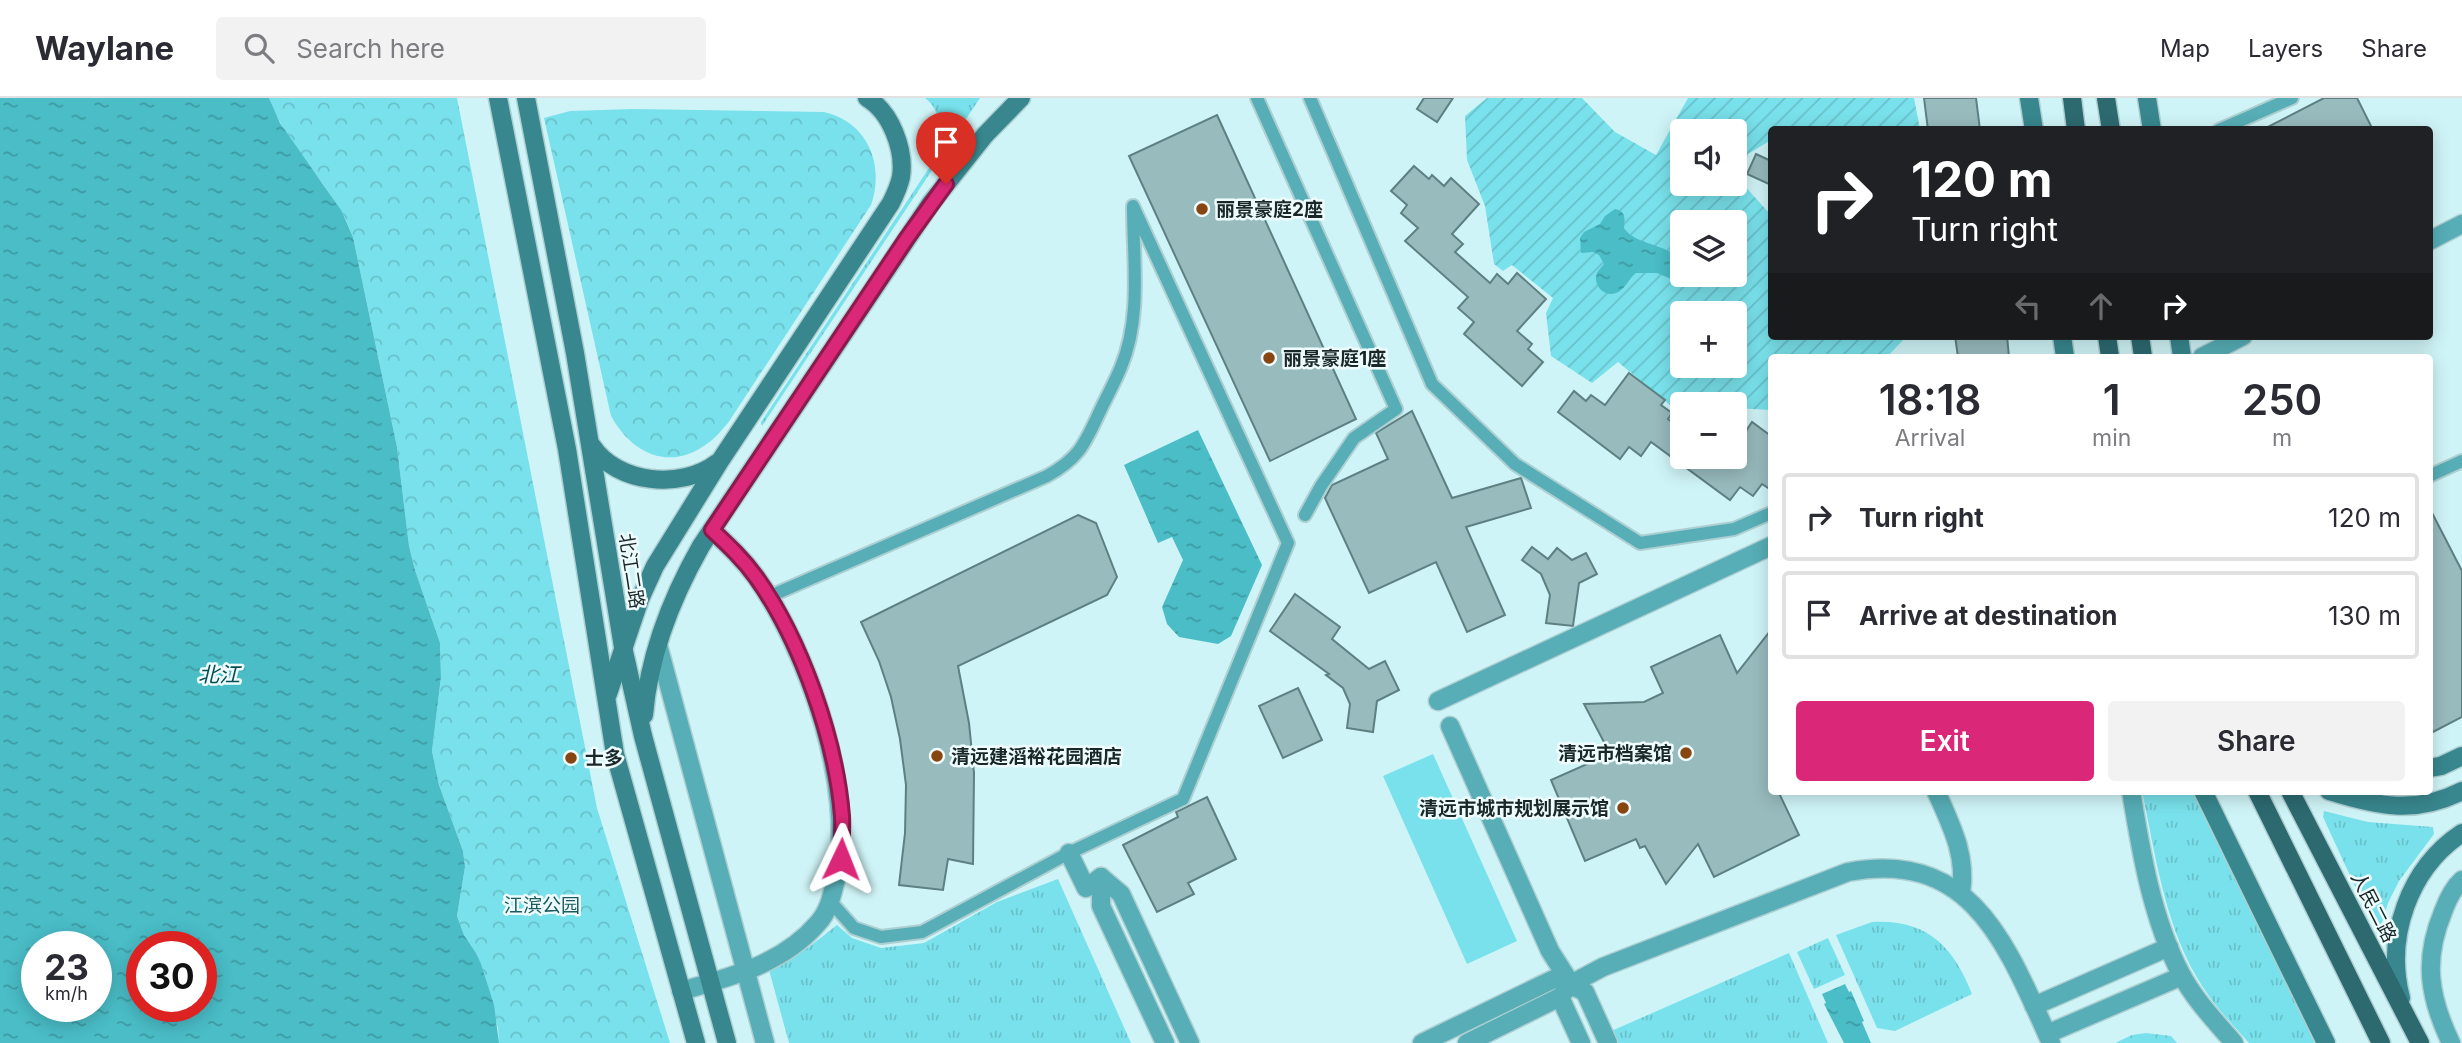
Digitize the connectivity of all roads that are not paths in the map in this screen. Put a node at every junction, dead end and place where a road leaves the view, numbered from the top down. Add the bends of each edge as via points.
1 (498, 98) edge
2 (526, 98) edge
3 (867, 98) edge
4 (1021, 98) edge
5 (1257, 98) edge
6 (1310, 98) edge
7 (2029, 98) edge
8 (2072, 98) edge
9 (2106, 98) edge
10 (2147, 98) edge
11 (2292, 98) edge
12 (2033, 126) edge
13 (2076, 126) edge
14 (2110, 126) edge
15 (2151, 126) edge
16 (2228, 126) edge
17 (2462, 224) edge
18 (2433, 239) edge
19 (2236, 340) edge
20 (2208, 354) edge
21 (590, 443) junction
22 (720, 461) junction
23 (2462, 461) edge
24 (2433, 474) edge
25 (1768, 514) edge
26 (1305, 515) dead end
27 (712, 530) junction
28 (1768, 547) edge
29 (768, 597) junction
30 (658, 645) junction
31 (623, 647) junction
32 (607, 697) junction
33 (1437, 701) dead end
34 (1450, 726) dead end
35 (643, 736) junction
36 (2462, 756) edge
37 (2433, 767) edge
38 (2462, 791) edge
39 (1938, 795) edge
40 (2132, 795) edge
41 (2205, 795) edge
42 (2259, 795) edge
43 (2292, 795) edge
44 (2377, 797) edge
45 (2462, 832) edge
46 (1069, 853) junction
47 (1101, 877) junction
48 (2462, 880) edge
49 (1961, 892) junction
50 (831, 902) junction
51 (2169, 947) junction
52 (746, 972) junction
53 (2182, 976) junction
54 (711, 983) junction
55 (1565, 990) junction
56 (681, 991) junction
57 (2034, 1006) junction
58 (2403, 1009) junction
59 (2447, 1036) edge
60 (2049, 1039) edge
61 (1577, 1040) edge
62 (696, 1043) edge
63 (727, 1043) edge
64 (765, 1043) edge
65 (1165, 1043) edge
66 (1190, 1043) edge
67 (1422, 1043) edge
68 (1467, 1043) edge
69 (1608, 1043) edge
70 (2234, 1043) edge
71 (2326, 1043) edge
72 (2381, 1043) edge
73 (2420, 1043) edge

1 - 32 main road via 561,415
2 - 21 main road, 北江二路
3 - 22 main road via 881,110 898,143 898,188
4 - 27 main road via 931,202
5 - 26 lane via 1396,408 1354,438
6 - 25 lane via 1432,384 1515,464 1640,543 1734,529
7 - 12 main road
8 - 13 main road
9 - 14 main road
10 - 15 main road
11 - 16 lane
17 - 18 street
19 - 20 street
21 - 22 main road via 616,468 652,479 690,476
21 - 31 main road, 北江二路
22 - 31 main road via 655,566
23 - 24 lane
27 - 29 street via 737,553
27 - 30 main road via 675,596
28 - 33 street
29 - 46 lane via 1068,464 1087,438 1122,366 1135,292 1133,206 1288,543 1183,799
29 - 50 street via 811,689 837,781 841,859
30 - 35 main road via 645,700
30 - 52 street
31 - 32 main road
31 - 35 main road, 北江二路
32 - 56 main road via 615,754
34 - 55 street
35 - 54 main road, 北江二路
36 - 37 main road
38 - 44 main road via 2434,804 2412,807
39 - 49 street via 1959,846
40 - 51 street via 2152,896
41 - 71 main road
42 - 72 main road
43 - 58 main road, 人民二路
45 - 58 main road via 2419,877 2403,913 2395,963
46 - 47 street via 1086,888
46 - 50 lane via 922,932 881,937 853,928
47 - 65 street via 1101,906
47 - 66 street via 1121,894
48 - 59 street via 2433,936 2430,966 2433,999
49 - 55 street via 1906,870 1875,867 1847,872 1603,967
49 - 57 street via 1998,937
50 - 52 street via 820,922 799,941
51 - 53 street
51 - 57 street
52 - 54 street
52 - 64 street
53 - 60 street
53 - 70 street
54 - 56 street
54 - 63 main road, 北江二路
55 - 61 street
55 - 67 street via 1556,978
55 - 68 street
55 - 69 street via 1585,992
56 - 62 main road
57 - 60 street
58 - 73 main road, 人民二路

